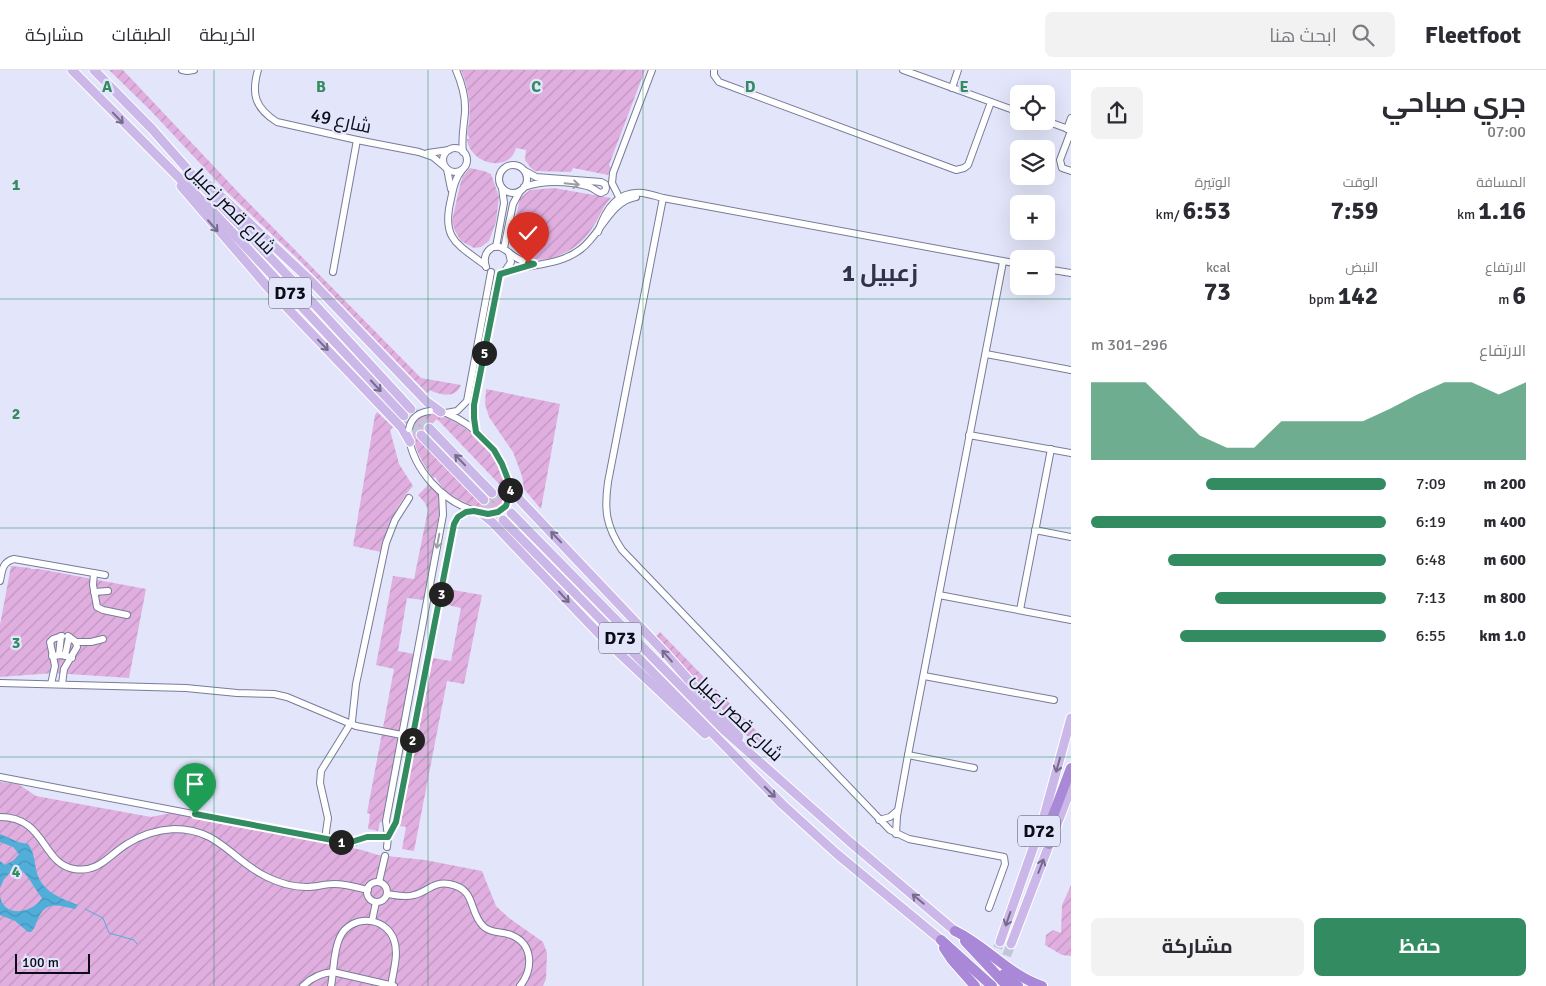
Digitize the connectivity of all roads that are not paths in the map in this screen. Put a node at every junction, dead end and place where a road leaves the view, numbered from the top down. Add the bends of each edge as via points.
1 (72, 70) edge
2 (94, 70) edge
3 (182, 70) edge
4 (194, 70) edge
5 (258, 70) edge
6 (456, 70) edge
7 (652, 70) edge
8 (714, 70) edge
9 (903, 70) edge
10 (958, 70) edge
11 (952, 88) junction
12 (991, 102) junction
13 (1010, 109) edge
14 (1071, 118) edge
15 (1055, 124) edge
16 (463, 128) junction
17 (1070, 130) edge
18 (357, 140) junction
19 (450, 150) junction
20 (419, 152) junction
21 (463, 152) junction
22 (185, 166) junction
23 (446, 168) junction
24 (462, 170) junction
25 (524, 171) junction
26 (1071, 171) edge
27 (173, 173) junction
28 (502, 188) junction
29 (522, 189) junction
30 (451, 198) junction
31 (663, 198) junction
32 (620, 200) junction
33 (496, 247) junction
34 (507, 250) junction
35 (487, 252) junction
36 (468, 253) junction
37 (1003, 262) junction
38 (1010, 263) edge
39 (534, 264) junction
40 (485, 265) junction
41 (1055, 270) edge
42 (333, 272) dead end
43 (491, 272) junction
44 (502, 273) junction
45 (1071, 273) edge
46 (986, 354) junction
47 (1071, 370) edge
48 (411, 409) tunnel mouth
49 (444, 413) junction
50 (404, 416) tunnel mouth
51 (429, 428) tunnel mouth
52 (476, 432) junction
53 (421, 435) tunnel mouth
54 (969, 435) junction
55 (410, 442) junction
56 (1051, 449) junction
57 (1071, 453) edge
58 (509, 482) junction
59 (442, 493) junction
60 (492, 493) tunnel mouth
61 (409, 498) dead end
62 (484, 500) tunnel mouth
63 (511, 512) tunnel mouth
64 (481, 513) junction
65 (503, 520) tunnel mouth
66 (1035, 530) junction
67 (1071, 537) edge
68 (94, 573) junction
69 (105, 575) dead end
70 (0, 581) edge
71 (108, 591) dead end
72 (94, 592) junction
73 (939, 595) junction
74 (1020, 610) junction
75 (127, 615) dead end
76 (1071, 620) edge
77 (65, 636) junction
78 (103, 639) dead end
79 (76, 642) junction
80 (62, 656) junction
81 (924, 676) junction
82 (0, 683) edge
83 (51, 684) junction
84 (62, 684) junction
85 (1054, 700) dead end
86 (1071, 718) edge
87 (350, 724) junction
88 (402, 736) junction
89 (412, 737) junction
90 (744, 746) junction
91 (908, 756) junction
92 (736, 758) junction
93 (974, 768) dead end
94 (1071, 768) edge
95 (0, 777) edge
96 (1071, 788) edge
97 (898, 810) junction
98 (0, 817) edge
99 (879, 820) junction
100 (896, 834) junction
101 (388, 837) junction
102 (326, 839) junction
103 (1049, 844) junction
104 (387, 848) dead end
105 (385, 856) dead end
106 (379, 882) junction
107 (368, 890) junction
108 (387, 894) junction
109 (376, 902) junction
110 (989, 908) dead end
111 (372, 921) junction
112 (955, 931) junction
113 (941, 940) junction
114 (1000, 942) tunnel mouth
115 (1011, 944) tunnel mouth
116 (979, 956) junction
117 (333, 972) junction
118 (304, 986) edge
119 (332, 986) edge
120 (392, 986) edge
121 (520, 986) edge
122 (976, 986) edge
123 (992, 986) edge
124 (1007, 986) edge
125 (1018, 986) edge
126 (1042, 986) edge

1 -> 27 main road, شارع قصر زعبيل / D73
2 - 22 main road, شارع قصر زعبيل / D73
3 - 4 street
5 - 18 street, شارع 49 via 254,91 260,109 276,122
6 - 16 street via 464,95
7 - 32 street via 613,173 612,183
8 - 12 street via 719,82 956,170 968,165
9 - 11 street
10 - 11 street
11 - 12 street
12 - 13 street
14 - 17 street
15 - 17 street
16 - 19 street
16 - 21 street
17 - 26 street via 1060,165
18 - 20 street, شارع 49
18 - 42 street
19 - 20 street, شارع 49
19 - 21 street
19 - 23 street via 444,158
20 - 23 street, شارع 49 via 433,157
21 - 24 street via 467,160
22 - 48 main road, شارع قصر زعبيل / D73
22 - 49 main road via 313,283 427,402
23 - 24 street via 456,172
23 - 30 street
24 - 30 street
25 - 28 street via 516,165 504,168 499,177
25 - 29 street via 527,179
29 -> 25 street via 541,183 587,186 601,193 606,188 601,182 536,176
27 -> 50 main road, شارع قصر زعبيل / D73
27 -> 55 main road via 194,204 272,292 402,428
28 - 29 street via 508,192
28 - 33 street via 504,203
29 - 34 street via 513,204
30 - 36 street via 447,217 449,231 456,244
31 - 32 street via 635,192
31 - 37 street
31 - 99 street via 605,500 609,527 622,550
32 - 39 street via 587,244 566,258
33 - 34 street
33 - 35 street
34 - 39 street via 518,259
34 - 44 street via 511,262
35 - 36 street
35 - 40 street
36 - 40 street
37 - 38 street
37 - 46 street
39 - 44 street
40 - 43 street
41 - 45 street
43 - 44 street
43 - 49 street via 467,401 457,411
44 - 52 street via 474,405
46 - 47 street
46 - 54 street
49 - 52 street
49 - 55 street, bridge via 422,412 414,417 409,429
60 -> 51 main road
52 - 58 street via 498,457
53 - 62 main road
54 - 56 street
54 - 73 street
55 - 59 street via 423,471
56 - 57 street
56 - 66 street
58 - 64 street, bridge via 509,496 503,510 493,514
90 -> 58 main road via 665,653 520,500
59 - 64 street via 454,502
59 -> 88 street via 442,515
61 - 87 street via 386,543
63 - 90 main road, شارع قصر زعبيل / D73 via 700,706
64 - 89 street via 462,514 454,524
64 -> 92 main road via 601,636 715,743
65 - 92 main road, شارع قصر زعبيل / D73
66 - 67 street
66 - 74 street
68 - 69 street
68 - 70 street via 14,559 5,564
68 - 72 street
71 - 72 street
72 - 75 street via 98,608
73 - 74 street
73 - 81 street
74 - 76 street
77 - 79 street
77 - 80 street
77 - 80 street via 50,641
78 - 79 street
79 - 80 street via 77,647
80 - 83 street via 55,666
80 - 84 street
81 - 85 street
81 - 91 street
82 - 83 street
83 - 84 street
84 - 87 street via 274,694
86 -> 114 main road, D72 via 1042,820
87 - 88 street
87 - 102 street via 320,775 328,814
88 - 89 street
88 - 101 street via 386,820
89 - 101 street via 396,822
112 -> 90 main road, شارع قصر زعبيل / D73
91 - 93 street
91 - 97 street
92 -> 113 main road, شارع قصر زعبيل / D73 via 837,854
94 - 103 highway via 1051,821
95 - 102 street
96 - 103 main road, D72
97 - 99 street
97 - 100 street
98 - 107 street via 30,826 54,858 75,869 98,866 145,835 181,830 216,840 258,873 281,882 307,887 341,885
99 - 100 street
100 - 110 street via 1004,857 1005,864
101 - 102 street via 367,837 348,843
101 - 104 street
115 -> 103 main road, D72
105 - 106 street
106 - 107 street via 372,883
106 - 108 street via 386,886
107 - 109 street via 369,897
108 - 109 street
108 - 121 street via 410,896 440,884 462,889 470,897 483,927 511,935 527,950 529,969
109 - 111 street
111 - 117 street via 356,922 341,934
111 - 120 street via 386,928 395,942
112 - 116 highway
112 - 126 highway via 1013,971
113 - 122 highway via 949,956
113 - 123 highway
116 - 124 highway
116 - 125 highway
117 - 118 street via 319,974
117 - 119 street
117 - 120 street

